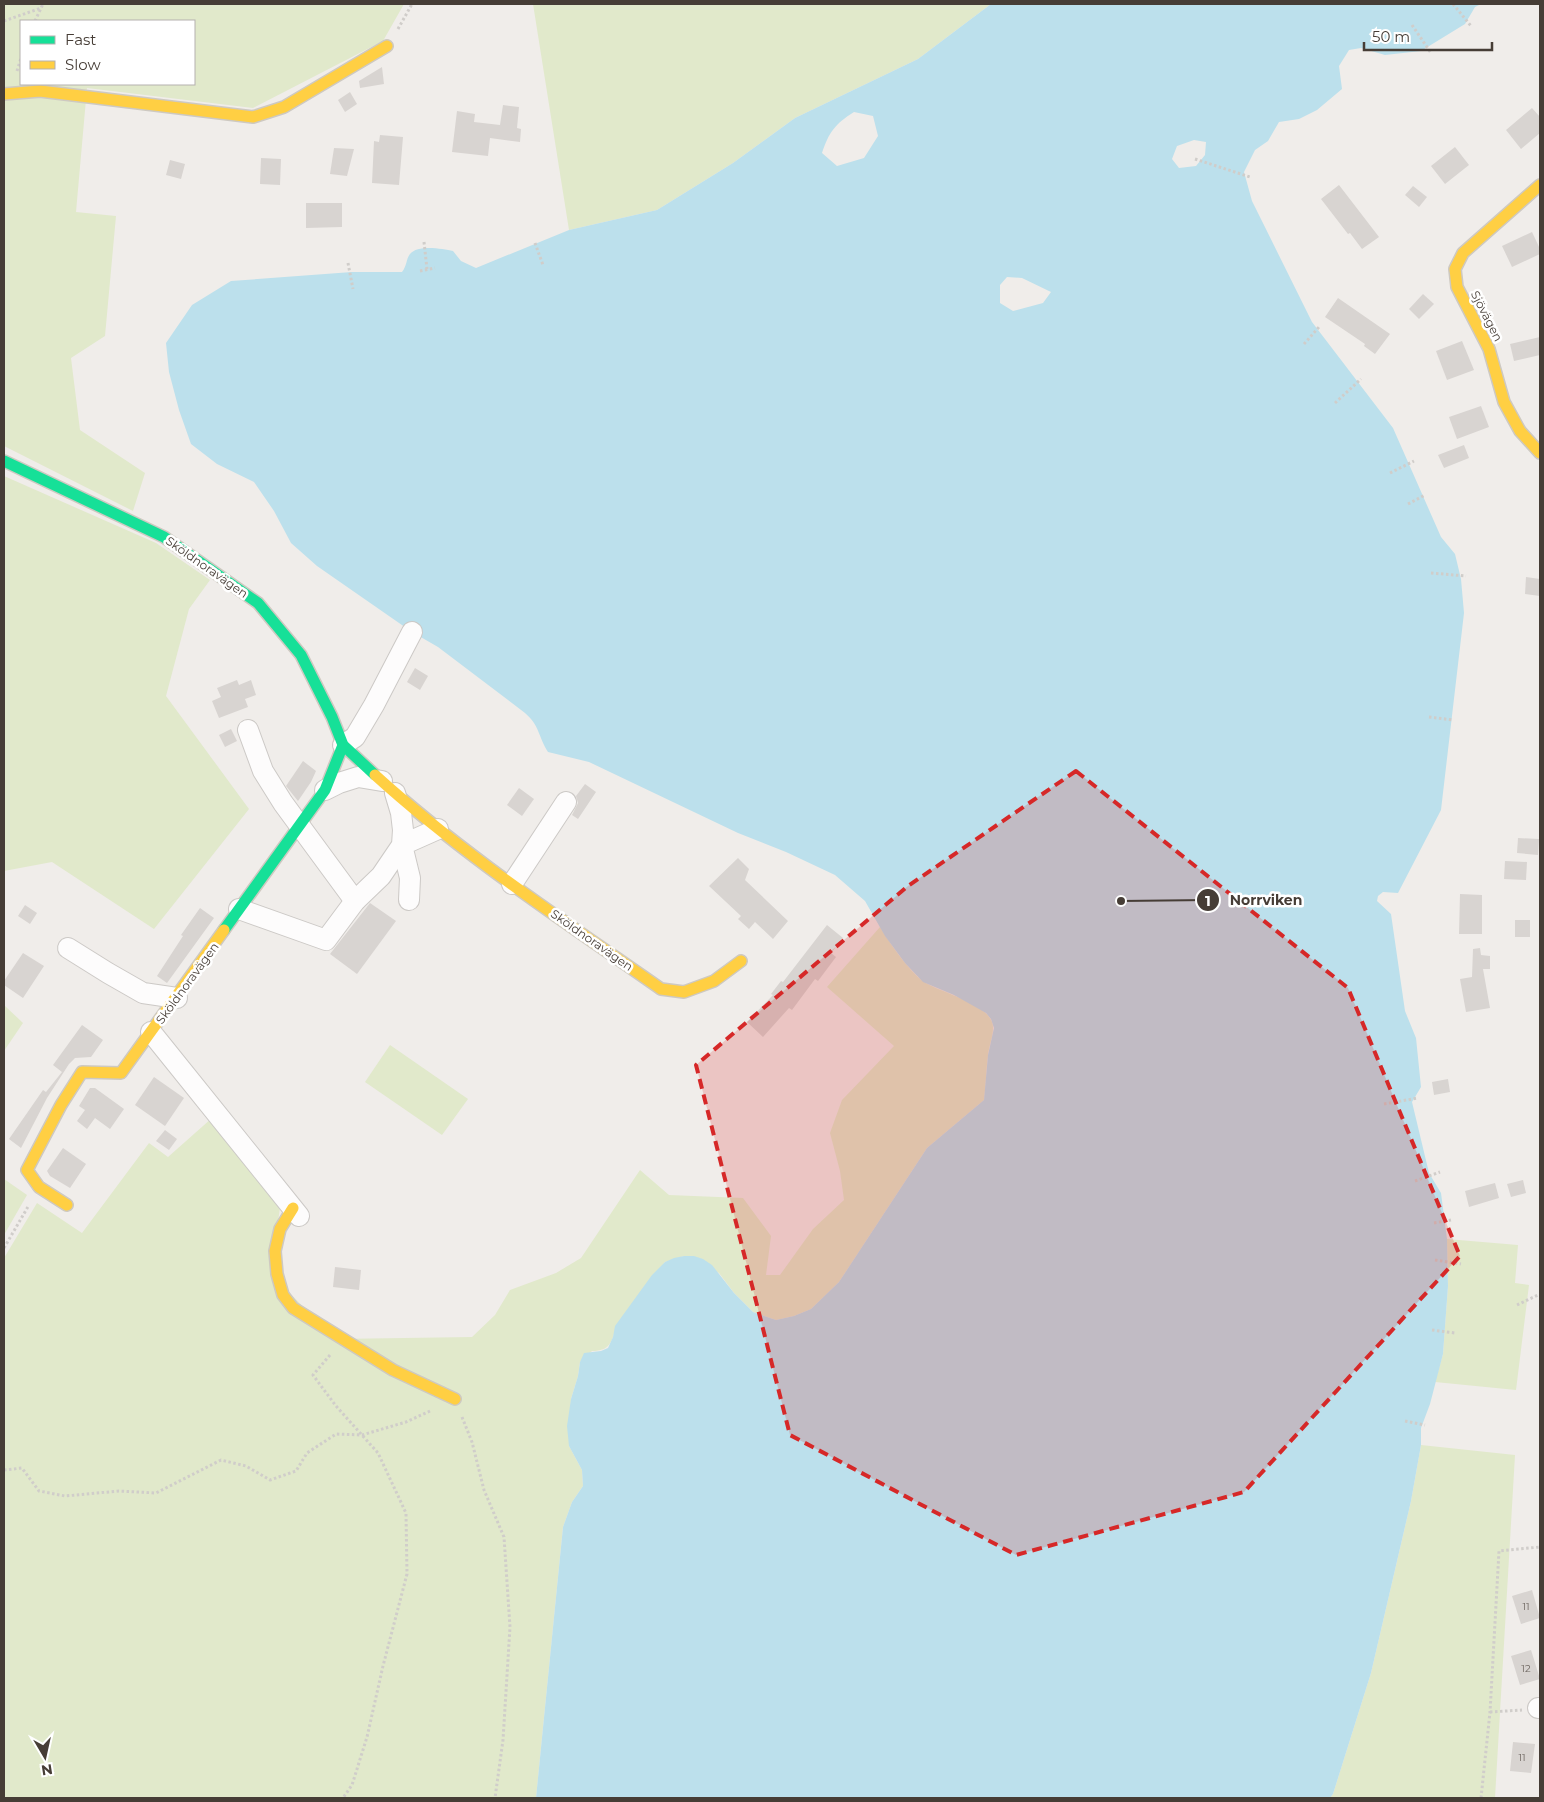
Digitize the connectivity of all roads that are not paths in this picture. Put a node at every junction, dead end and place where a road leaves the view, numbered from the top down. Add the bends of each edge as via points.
1 (387, 46) road end
2 (4, 94) edge
3 (1540, 185) edge
4 (1540, 453) edge
5 (4, 461) edge
6 (412, 632) dead end
7 (248, 730) dead end
8 (343, 745) junction
9 (389, 787) junction
10 (325, 790) junction
11 (566, 802) dead end
12 (300, 825) junction
13 (438, 829) junction
14 (402, 845) junction
15 (512, 884) junction
16 (409, 900) dead end
17 (355, 901) junction
18 (239, 909) junction
19 (68, 948) dead end
20 (741, 961) dead end
21 (176, 998) junction
22 (151, 1032) junction
23 (66, 1205) dead end
24 (296, 1212) joint
25 (455, 1400) road end

1 - 2 street via 284,107 253,117 40,91
3 - 4 street, Sjövägen via 1463,253 1455,269 1457,287 1489,349 1504,402 1520,431
5 - 8 street, Sköldnoravägen via 164,537 258,603 301,655
6 - 8 street via 355,737
7 - 12 street via 263,771
8 - 9 street, Sköldnoravägen
8 - 10 street, Sköldnoravägen
9 - 10 street via 358,777
9 - 13 street, Sköldnoravägen
9 - 14 street via 401,813
10 - 12 street, Sköldnoravägen
11 - 15 street
12 - 17 street
12 - 18 street, Sköldnoravägen
13 - 14 street
13 - 15 street, Sköldnoravägen
14 - 16 street via 410,878
14 - 17 street via 381,876
15 - 20 street, Sköldnoravägen via 661,989 684,992 714,981
17 - 18 street via 326,940
18 - 21 street, Sköldnoravägen
19 - 21 street via 143,993
21 - 22 street, Sköldnoravägen
22 - 23 street via 121,1073 82,1072 61,1104 27,1170 39,1187
22 - 24 street, Sköldnoravägen
24 - 25 street via 280,1229 275,1251 282,1295 293,1308 393,1370

